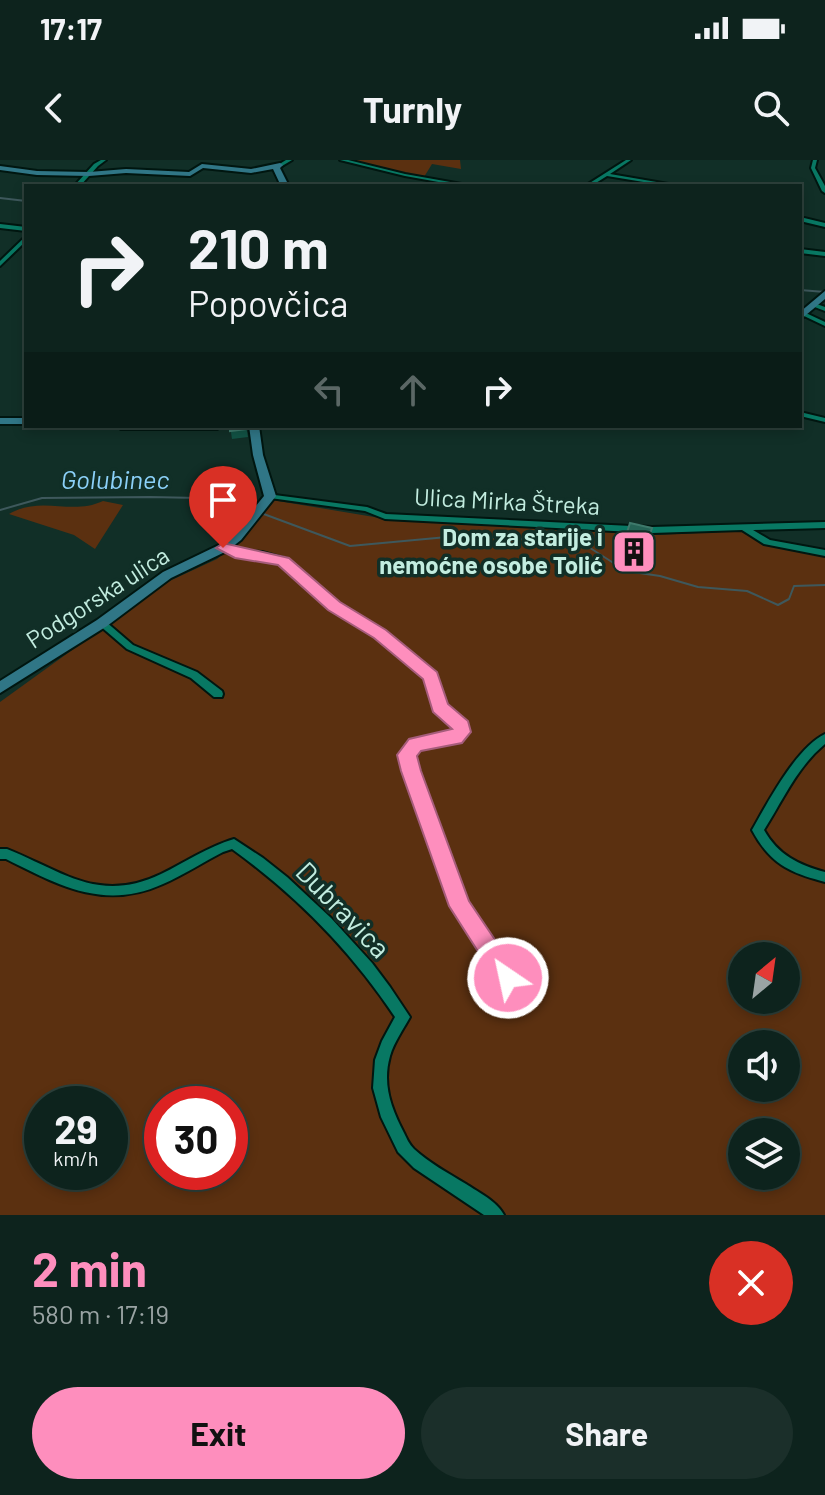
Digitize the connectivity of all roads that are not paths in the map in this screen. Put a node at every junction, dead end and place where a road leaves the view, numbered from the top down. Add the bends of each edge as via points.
1 (104, 160) edge
2 (290, 160) edge
3 (342, 160) edge
4 (629, 160) edge
5 (815, 160) edge
6 (280, 165) junction
7 (0, 168) edge
8 (89, 174) junction
9 (608, 175) junction
10 (79, 184) edge
11 (284, 184) edge
12 (449, 184) edge
13 (592, 184) edge
14 (664, 184) edge
15 (825, 191) edge
16 (802, 219) edge
17 (825, 225) edge
18 (0, 226) edge
19 (24, 229) edge
20 (24, 240) edge
21 (802, 251) edge
22 (825, 254) edge
23 (0, 264) edge
24 (825, 294) edge
25 (814, 305) junction
26 (825, 309) edge
27 (803, 316) edge
28 (825, 324) edge
29 (802, 414) edge
30 (825, 420) edge
31 (0, 421) edge
32 (24, 421) edge
33 (254, 428) edge
34 (270, 496) junction
35 (825, 525) edge
36 (744, 528) junction
37 (223, 548) junction
38 (825, 553) edge
39 (102, 623) junction
40 (0, 688) edge
41 (218, 694) dead end
42 (825, 738) edge
43 (0, 854) edge
44 (825, 877) edge
45 (524, 1003) dead end
46 (496, 1215) edge

1 - 8 street
2 - 6 street
3 - 12 street
4 - 9 street
5 - 15 street via 813,168
6 - 8 main road via 251,171 202,166 190,174
6 - 11 main road via 276,168
7 - 8 main road
8 - 10 street
9 - 13 street
9 - 14 street
16 - 17 street
18 - 19 street
20 - 23 street
21 - 22 street
24 - 25 main road
25 - 26 street
25 - 27 main road
27 - 28 street
29 - 30 street
31 - 32 main road
33 - 34 main road
34 - 36 street, Ulica Mirka Štreka via 335,503 385,516 652,530
34 - 37 main road, Podgorska ulica
35 - 36 street, Ulica Mirka Štreka
36 - 38 street via 767,542
37 - 39 main road, Podgorska ulica via 167,575
37 - 45 street via 284,561 334,606 375,630 431,676 440,707 462,732 416,745 407,755 411,771 460,906
39 - 40 main road, Podgorska ulica
39 - 41 street via 130,647 194,675
42 - 44 street via 797,763 758,830 767,850 798,869
43 - 46 street, Dubravica via 67,884 102,892 142,887 234,844 251,855 292,886 332,927 403,1017 388,1039 379,1085 387,1118 407,1153

